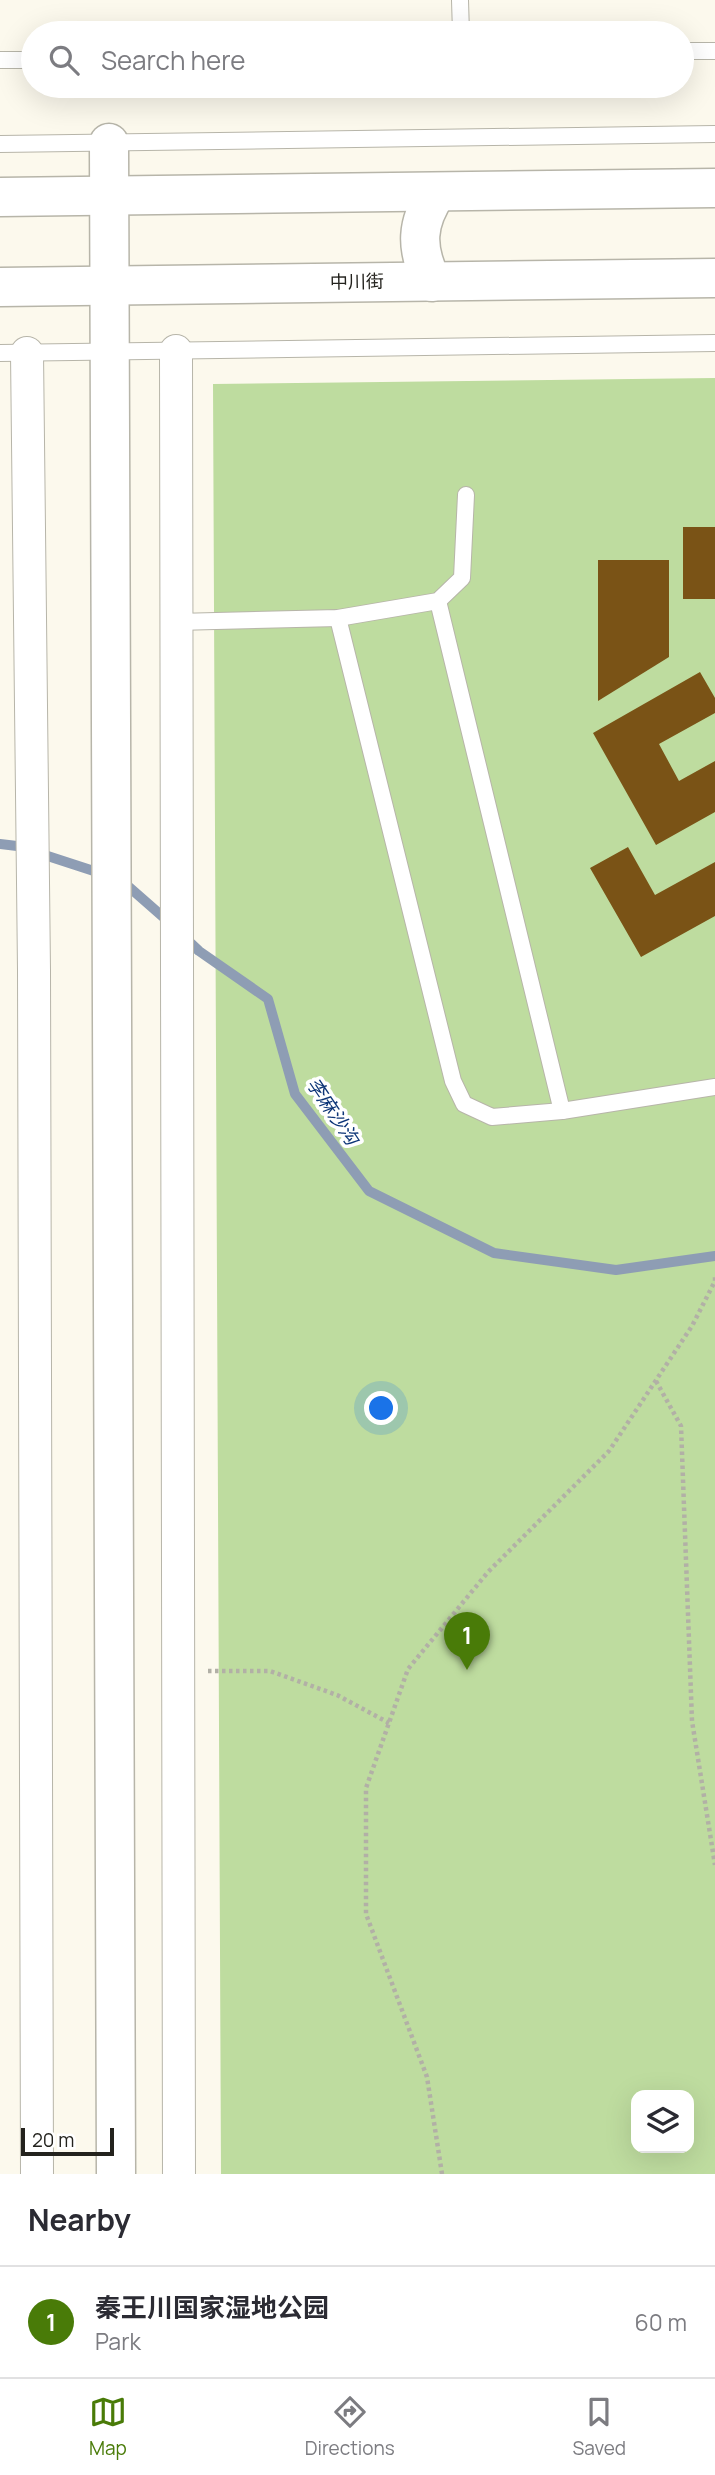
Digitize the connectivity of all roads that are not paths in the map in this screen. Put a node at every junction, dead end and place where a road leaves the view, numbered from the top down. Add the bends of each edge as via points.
1 (460, 0) edge
2 (461, 21) edge
3 (694, 51) edge
4 (715, 51) edge
5 (0, 60) edge
6 (21, 60) edge
7 (715, 134) edge
8 (110, 143) junction
9 (0, 144) edge
10 (715, 188) edge
11 (437, 192) junction
12 (111, 196) junction
13 (0, 197) edge
14 (715, 278) edge
15 (432, 282) junction
16 (111, 285) junction
17 (0, 287) edge
18 (715, 343) edge
19 (111, 351) junction
20 (176, 351) junction
21 (14, 353) edge
22 (466, 495) dead end
23 (438, 601) junction
24 (338, 618) junction
25 (176, 622) junction
26 (715, 1087) edge
27 (562, 1111) junction
28 (37, 2174) edge
29 (116, 2174) edge
30 (179, 2174) edge

1 - 2 lane
3 - 4 lane
5 - 6 lane
7 - 8 lane
8 - 9 lane
8 - 12 street
10 - 11 street
11 - 12 street
11 - 15 street via 421,222 420,239
12 - 13 street
12 - 16 street
14 - 15 street, 中川街
15 - 16 street, 中川街
16 - 17 street, 中川街
16 - 19 street
18 - 20 lane
19 - 20 lane
19 - 21 lane
19 - 29 street
20 - 25 street
21 - 28 street via 32,763
22 - 23 lane via 462,578
23 - 24 lane
23 - 27 lane
24 - 25 lane
24 - 27 lane via 453,1081 464,1104 492,1117
25 - 30 street
26 - 27 lane

